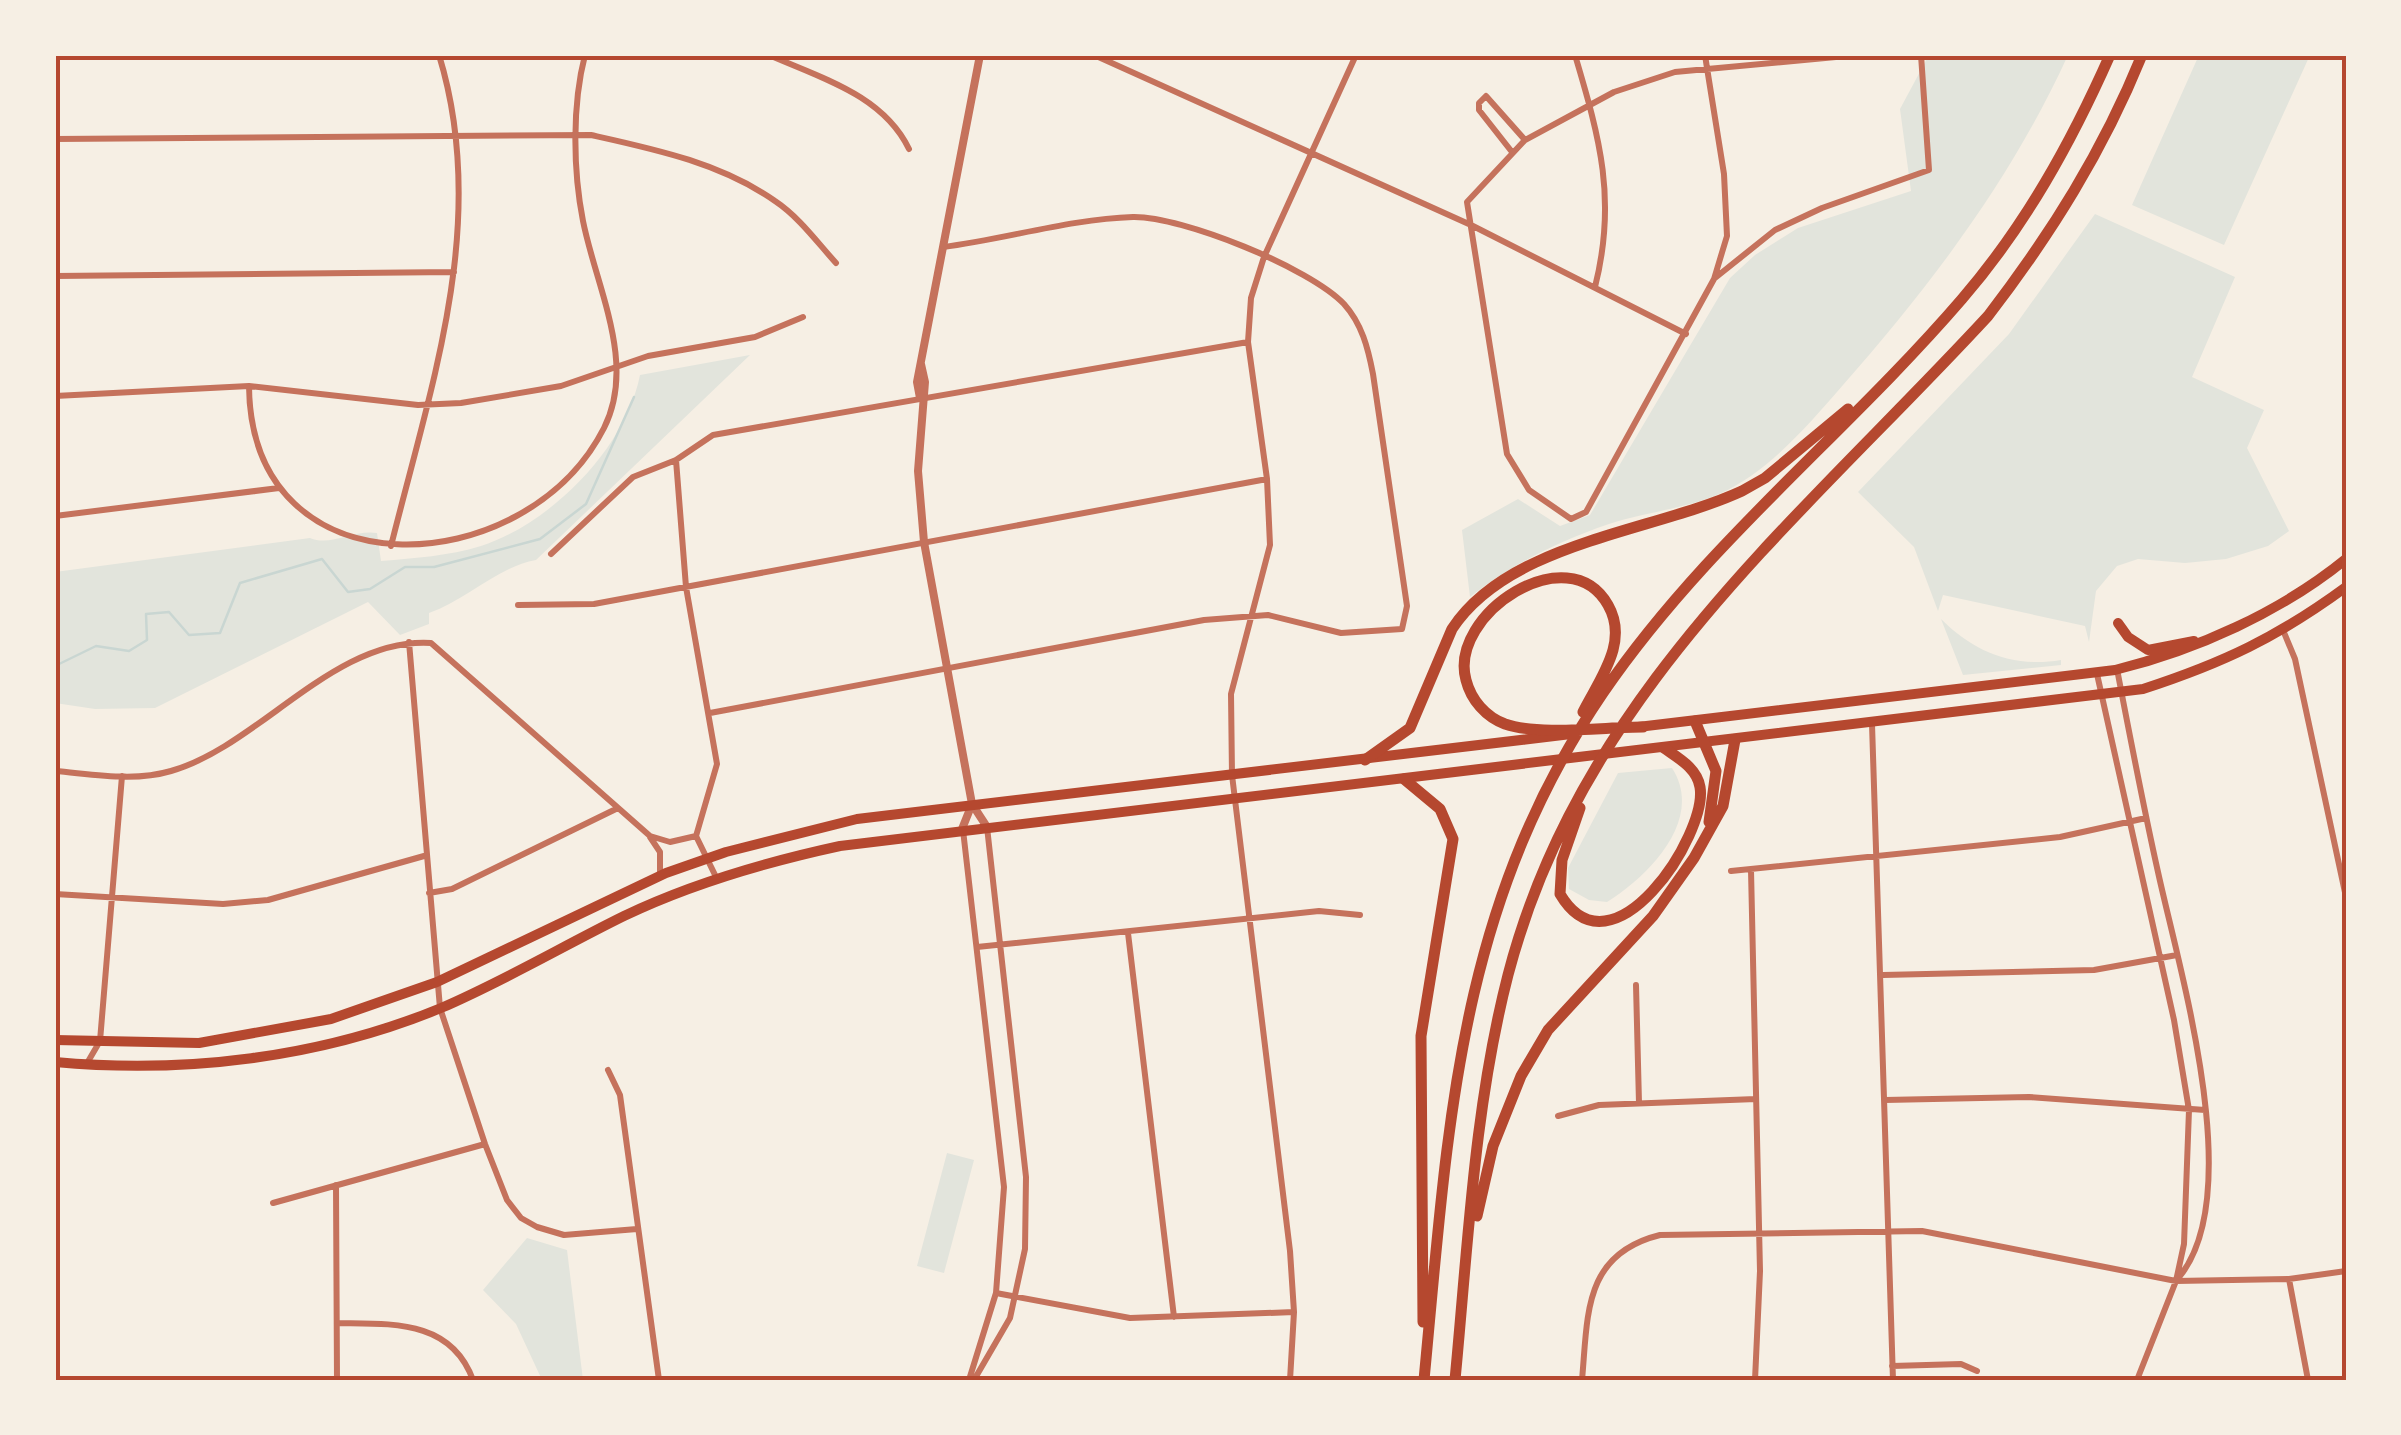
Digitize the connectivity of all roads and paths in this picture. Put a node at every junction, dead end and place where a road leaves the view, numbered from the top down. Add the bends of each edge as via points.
1 (438, 55) edge
2 (585, 55) edge
3 (769, 55) edge
4 (980, 55) edge
5 (1094, 55) edge
6 (1356, 55) edge
7 (1576, 55) edge
8 (1705, 55) edge
9 (1857, 55) edge
10 (1922, 55) edge
11 (2110, 55) edge
12 (2142, 55) edge
13 (1706, 68) junction
14 (1591, 108) junction
15 (578, 135) junction
16 (456, 136) junction
17 (55, 139) edge
18 (1525, 140) junction
19 (909, 149) dead end
20 (1512, 152) junction
21 (1310, 153) junction
22 (1471, 226) junction
23 (942, 247) junction
24 (1264, 257) junction
25 (836, 262) dead end
26 (454, 272) junction
27 (55, 276) edge
28 (1714, 280) junction
29 (1595, 288) junction
30 (803, 316) dead end
31 (1686, 334) junction
32 (1248, 342) junction
33 (1915, 350) junction
34 (617, 365) junction
35 (249, 386) junction
36 (55, 396) edge
37 (920, 398) junction
38 (427, 405) junction
39 (676, 460) junction
40 (1267, 480) junction
41 (279, 488) junction
42 (55, 516) edge
43 (924, 542) junction
44 (390, 546) junction
45 (551, 554) dead end
46 (2346, 559) edge
47 (686, 587) junction
48 (2346, 587) edge
49 (518, 606) dead end
50 (1252, 616) junction
51 (2118, 623) dead end
52 (2283, 630) junction
53 (409, 642) junction
54 (2200, 642) junction
55 (2118, 669) junction
56 (946, 670) junction
57 (2097, 674) junction
58 (2122, 692) junction
59 (2102, 695) junction
60 (710, 713) junction
61 (1695, 722) junction
62 (1872, 724) junction
63 (1643, 726) joint
64 (1553, 732) junction
65 (1735, 740) junction
66 (1706, 743) junction
67 (1664, 748) junction
68 (1365, 760) junction
69 (1598, 762) junction
70 (55, 771) edge
71 (1232, 775) junction
72 (122, 776) junction
73 (1404, 779) junction
74 (1234, 798) junction
75 (972, 804) junction
76 (618, 808) junction
77 (1532, 817) junction
78 (2146, 818) junction
79 (2129, 822) junction
80 (987, 826) junction
81 (962, 829) junction
82 (650, 836) junction
83 (696, 836) junction
84 (424, 856) junction
85 (1880, 857) junction
86 (708, 858) junction
87 (1694, 858) junction
88 (1751, 870) junction
89 (1732, 871) dead end
90 (660, 876) junction
91 (717, 879) junction
92 (428, 893) junction
93 (55, 894) edge
94 (2346, 897) edge
95 (111, 898) junction
96 (1360, 915) dead end
97 (1251, 920) junction
98 (1128, 932) junction
99 (977, 947) junction
100 (1000, 948) junction
101 (2177, 954) junction
102 (2158, 959) junction
103 (1882, 976) junction
104 (437, 982) junction
105 (1636, 985) dead end
106 (440, 1008) junction
107 (55, 1040) edge
108 (100, 1041) junction
109 (55, 1062) edge
110 (86, 1065) junction
111 (608, 1070) dead end
112 (1756, 1100) junction
113 (1885, 1100) junction
114 (1640, 1103) junction
115 (2188, 1110) junction
116 (2205, 1110) junction
117 (1558, 1116) dead end
118 (485, 1144) junction
119 (336, 1185) junction
120 (273, 1203) dead end
121 (637, 1228) junction
122 (1888, 1229) junction
123 (1760, 1232) junction
124 (1466, 1268) junction
125 (2346, 1270) edge
126 (2289, 1279) junction
127 (2176, 1280) junction
128 (996, 1294) junction
129 (1017, 1297) junction
130 (1294, 1312) junction
131 (1174, 1317) junction
132 (337, 1323) junction
133 (1892, 1366) junction
134 (1976, 1371) dead end
135 (1424, 1376) edge
136 (337, 1380) edge
137 (473, 1380) edge
138 (659, 1380) edge
139 (972, 1380) edge
140 (1290, 1380) edge
141 (1456, 1380) edge
142 (1582, 1380) edge
143 (1756, 1380) edge
144 (1893, 1380) edge
145 (2138, 1380) edge
146 (2308, 1380) edge

1 - 16 street
2 - 15 street
3 - 19 street via 886,114
4 - 23 street
5 - 21 street
6 - 21 street
7 - 14 street
8 - 13 street
9 - 13 street
10 - 28 street via 1929,170 1775,230
11 - 33 highway via 2027,214
12 - 69 highway via 2068,205 1988,316 1686,634
13 - 14 street via 1651,78
13 - 28 street via 1728,209
14 - 18 street
14 - 29 street via 1604,152 1606,197 1605,248
15 - 16 street
15 - 25 street via 662,150 759,191 791,213
15 - 34 street via 582,219
16 - 17 street
16 - 26 street via 460,226
18 - 20 street
18 - 20 street via 1486,96 1478,103
20 - 22 street via 1466,202
21 - 22 street
21 - 24 street
22 - 29 street
22 - 31 street via 1508,454 1530,490 1560,514 1570,519 1586,512
23 - 24 street via 1100,220 1152,218
23 - 37 street
24 - 32 street via 1251,298
24 - 50 street via 1343,302 1365,338 1406,606 1402,628 1383,634
26 - 27 street
26 - 38 street
28 - 31 street
29 - 31 street
30 - 34 street via 754,337
32 - 37 street
32 - 40 street
33 - 68 highway via 1742,492 1547,558 1476,602 1452,628 1410,728
33 - 77 highway via 1638,645
34 - 38 street via 561,386
34 - 44 street via 604,428 546,494 510,520 472,534
35 - 36 street
35 - 38 street
35 - 41 street via 253,436
37 - 39 street via 713,435
37 - 43 street
38 - 44 street
39 - 45 street via 634,477
39 - 47 street
40 - 43 street
40 - 50 street via 1270,545
41 - 42 street
41 - 44 street via 336,533
43 - 47 street
43 - 56 street
46 - 54 main road via 2257,616
47 - 49 street via 568,608
47 - 60 street
48 - 52 main road
50 - 56 street
50 - 71 street via 1231,694
51 - 54 main road via 2148,650
52 - 58 main road via 2218,664
52 - 94 street via 2296,659
53 - 72 street via 328,677 195,763
53 - 76 street via 431,643 451,656
53 - 84 street
54 - 55 main road
55 - 57 main road
55 - 58 street
56 - 60 street
56 - 75 street
57 - 59 street
57 - 61 main road
58 - 59 main road
58 - 78 street
59 - 62 main road
59 - 79 street
60 - 83 street via 716,779
61 - 63 main road
61 - 66 highway
62 - 65 main road
62 - 85 street
63 - 64 highway
64 - 68 main road
64 - 77 highway via 1492,717 1474,700 1463,672 1468,639 1486,614 1532,584 1557,578 1594,588 1611,610 1615,636
65 - 66 main road
65 - 87 highway via 1722,806
66 - 67 main road
66 - 87 highway via 1716,784
67 - 69 highway via 1696,776 1697,811 1652,891 1607,923 1568,908 1558,878
67 - 73 main road
68 - 71 main road
69 - 124 highway via 1538,884 1509,971 1489,1061
70 - 72 street
71 - 74 street
71 - 75 main road
72 - 95 street
73 - 74 main road
73 - 135 highway via 1440,809 1452,838 1420,1053
74 - 80 main road
74 - 97 street
75 - 80 street
75 - 81 street
75 - 86 main road via 857,819
76 - 82 street
76 - 92 street via 452,888
77 - 135 highway via 1492,918 1465,1020
78 - 79 street
78 - 101 street
79 - 85 street via 2060,837
79 - 102 street
80 - 81 main road
80 - 100 street
81 - 91 main road via 840,846
81 - 99 street
82 - 83 street via 670,842
82 - 90 street via 660,852
83 - 86 street
84 - 92 street
84 - 95 street via 268,900
85 - 88 street
85 - 103 street
86 - 90 main road
86 - 91 street
87 - 124 highway via 1654,916 1548,1030 1520,1076 1493,1146
88 - 89 street
88 - 112 street
90 - 104 main road
91 - 106 main road via 627,914
92 - 104 street
93 - 95 street
95 - 108 street
96 - 97 street via 1319,910
97 - 98 street
97 - 130 street
98 - 100 street
98 - 131 street
99 - 100 street
99 - 128 street via 1004,1187
100 - 129 street via 1026,1177
101 - 102 street
101 - 116 street
102 - 103 street via 2094,970
102 - 115 street
103 - 113 street
104 - 106 street
104 - 108 main road via 274,1032 199,1043
105 - 114 street
106 - 110 main road via 282,1055
106 - 118 street
107 - 108 main road
108 - 110 street
109 - 110 main road
111 - 121 street via 620,1095
112 - 114 street
112 - 123 street
113 - 115 street via 2029,1097
113 - 122 street
114 - 117 street
115 - 116 street
115 - 127 street via 2186,1223
116 - 127 street via 2202,1218 2188,1265
118 - 119 street
118 - 121 street via 507,1200 536,1227 564,1234
119 - 120 street
119 - 132 street
121 - 138 street
122 - 123 street
122 - 127 street via 1964,1235
122 - 133 street
123 - 142 street via 1660,1235 1618,1253 1592,1293
123 - 143 street
124 - 141 highway
125 - 126 street
126 - 127 street
126 - 146 street
127 - 145 street
128 - 129 street
128 - 139 street
129 - 131 street via 1100,1316
129 - 139 street
130 - 131 street
130 - 140 street
132 - 136 street
132 - 137 street via 430,1330 455,1350
133 - 134 street via 1961,1364
133 - 144 street

